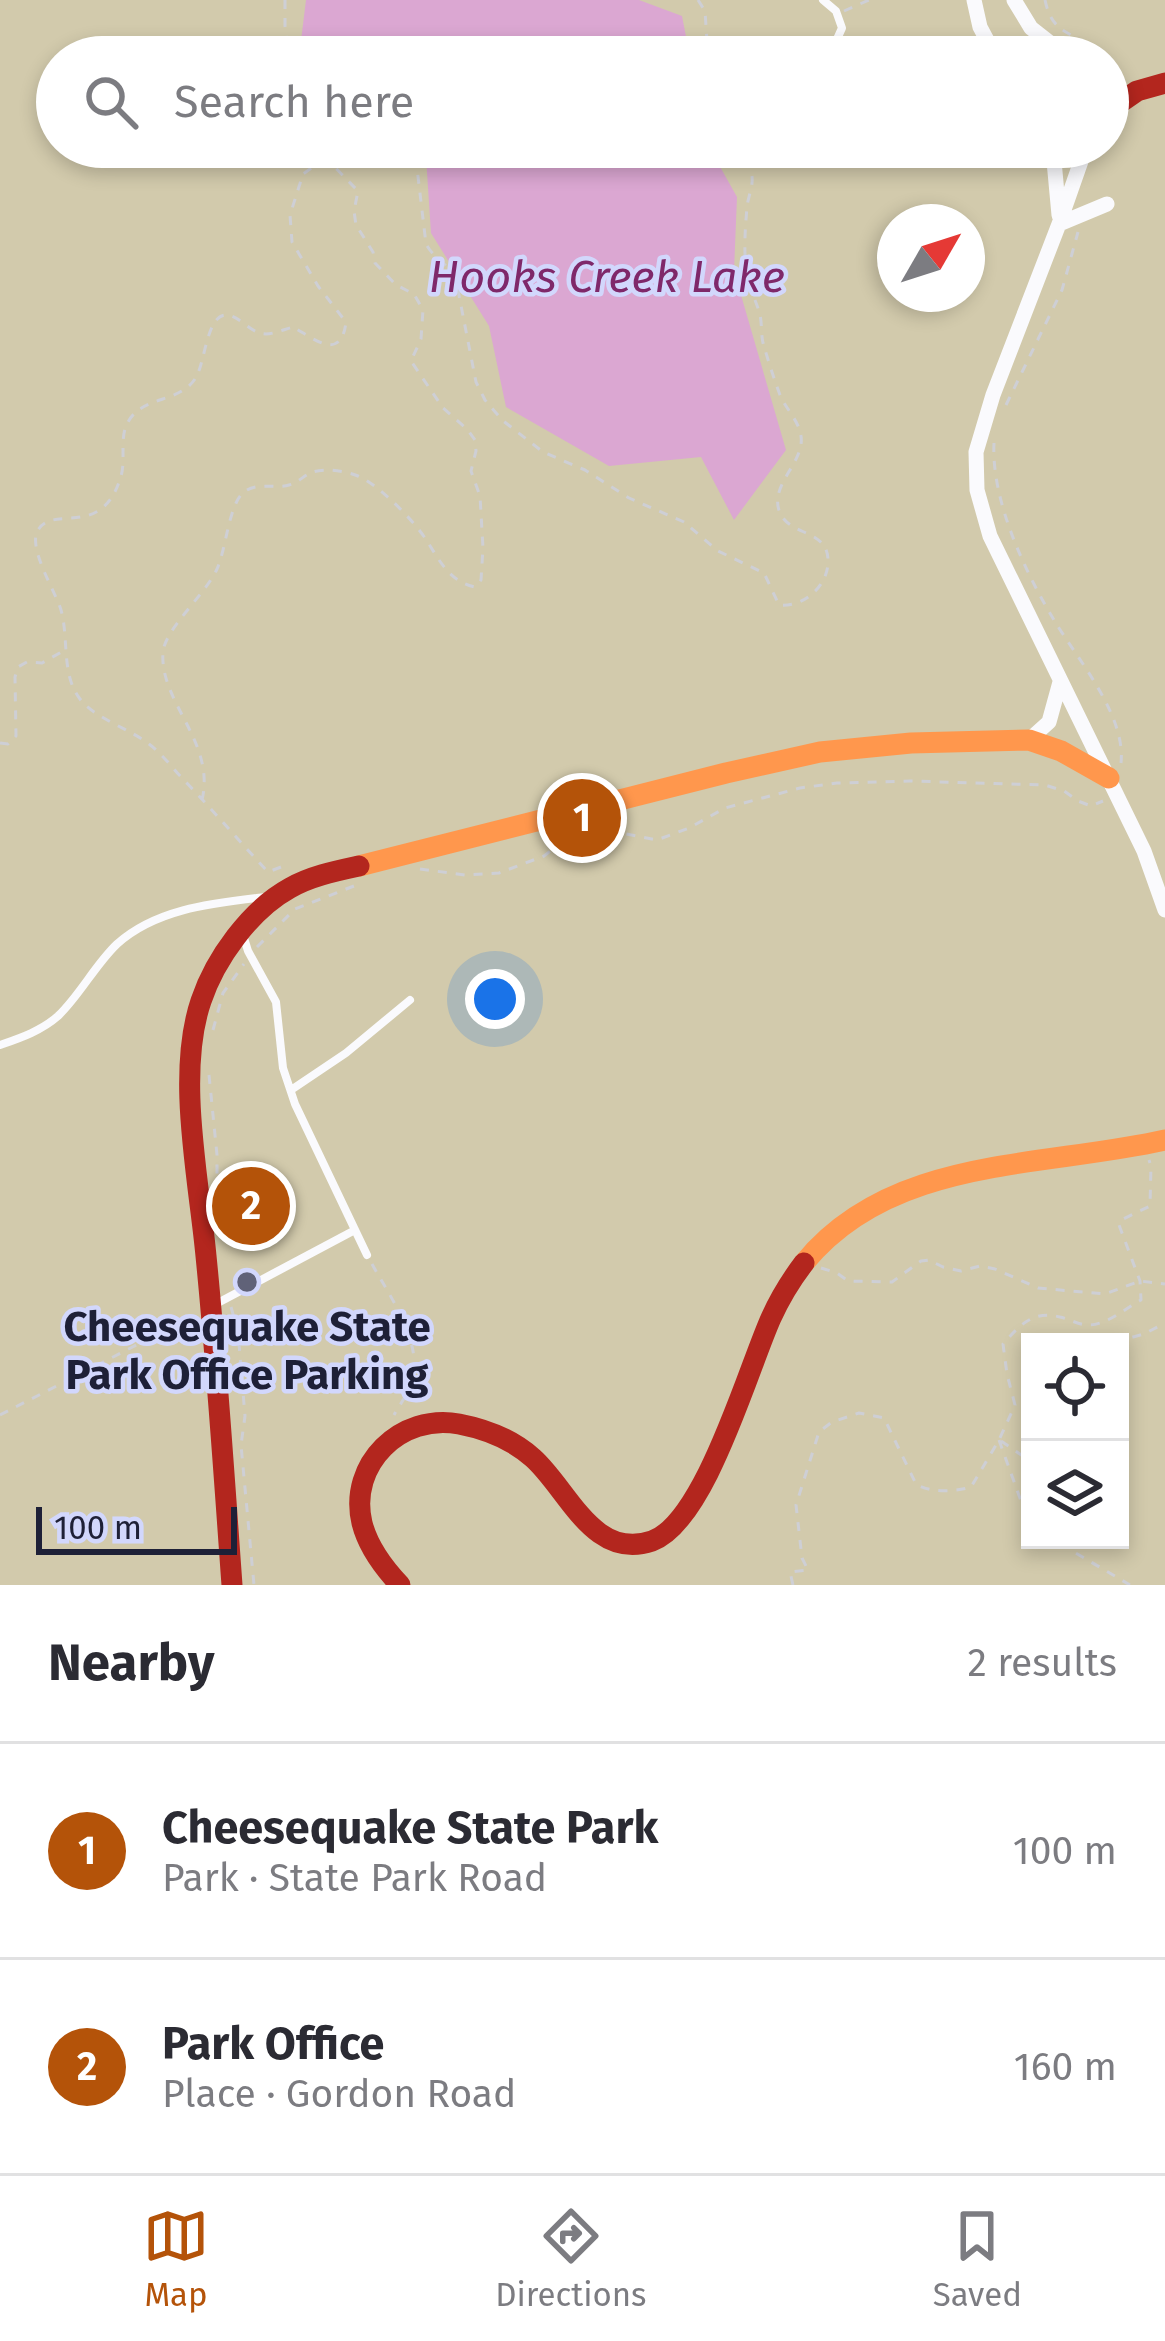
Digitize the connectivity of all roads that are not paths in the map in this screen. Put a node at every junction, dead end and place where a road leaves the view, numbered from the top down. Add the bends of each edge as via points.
1 (823, 0) edge
2 (974, 0) edge
3 (1014, 0) edge
4 (838, 36) edge
5 (985, 36) edge
6 (1041, 36) edge
7 (1165, 83) edge
8 (1129, 97) edge
9 (1055, 168) edge
10 (1079, 168) edge
11 (1107, 204) dead end
12 (1059, 224) junction
13 (1060, 682) junction
14 (1029, 740) junction
15 (1112, 782) junction
16 (278, 895) junction
17 (1165, 910) edge
18 (246, 944) junction
19 (410, 1000) dead end
20 (0, 1045) edge
21 (291, 1090) junction
22 (1154, 1143) edge
23 (355, 1230) junction
24 (367, 1255) road end
25 (220, 1302) junction
26 (232, 1585) edge
27 (400, 1585) edge

1 - 4 lane via 836,11
2 - 5 street
3 - 6 street
7 - 8 main road
9 - 12 street
10 - 12 street
11 - 12 street
12 - 13 street via 993,394 976,476 990,536
13 - 14 street via 1049,722
13 - 15 street
14 - 15 main road
14 - 16 main road via 820,752 396,864 334,872
15 - 17 street
16 - 18 main road
16 - 20 lane via 200,906 144,926 118,944 58,1016
18 - 21 lane via 276,1002
18 - 25 main road via 225,955 199,1005 191,1049
19 - 21 lane
21 - 23 lane
22 - 27 main road via 909,1188 838,1227 783,1291 690,1508 652,1541 598,1535 537,1460 514,1444 428,1420 393,1434 369,1466 359,1509 377,1559
23 - 24 lane
23 - 25 lane
25 - 26 main road

